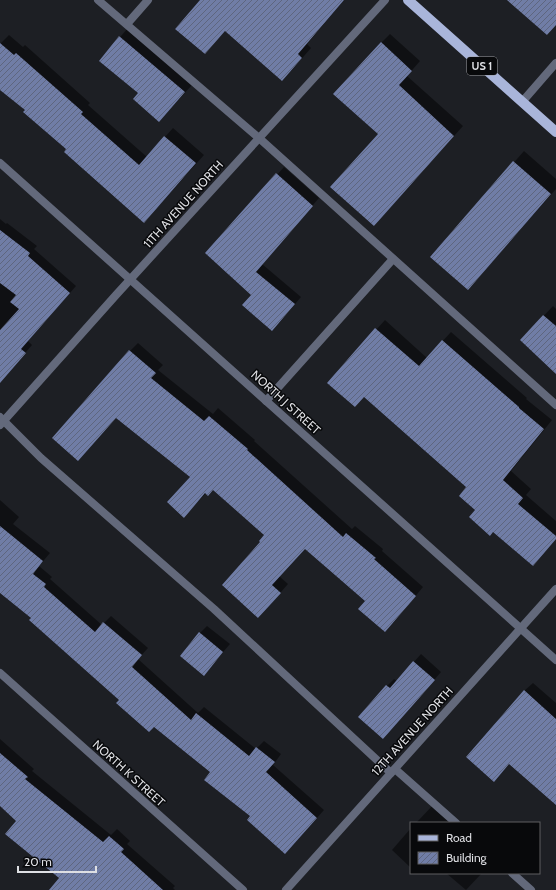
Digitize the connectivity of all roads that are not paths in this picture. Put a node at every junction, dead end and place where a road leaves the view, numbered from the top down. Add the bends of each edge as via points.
1 (98, 0) edge
2 (148, 0) edge
3 (385, 0) edge
4 (408, 0) edge
5 (127, 24) junction
6 (556, 63) edge
7 (522, 102) junction
8 (556, 132) edge
9 (259, 138) junction
10 (0, 163) edge
11 (393, 259) junction
12 (130, 279) junction
13 (266, 401) junction
14 (556, 405) edge
15 (1, 421) edge
16 (556, 588) edge
17 (521, 628) junction
18 (556, 660) edge
19 (0, 673) edge
20 (393, 771) junction
21 (455, 822) edge
22 (513, 874) edge
23 (243, 890) edge
24 (286, 890) edge
25 (531, 890) edge

1 - 5 street
2 - 5 street
3 - 9 street, 11TH AVENUE NORTH
4 - 7 main road, US 1
5 - 9 street
6 - 7 street
7 - 8 main road, US 1
9 - 11 street
9 - 12 street, 11TH AVENUE NORTH
10 - 12 street, NORTH J STREET
11 - 13 street
11 - 14 street
12 - 13 street, NORTH J STREET
12 - 15 street, 11TH AVENUE NORTH
13 - 17 street, NORTH J STREET
15 - 20 street
16 - 17 street, 12TH AVENUE NORTH
17 - 18 street, NORTH J STREET
17 - 20 street, 12TH AVENUE NORTH
19 - 23 street, NORTH K STREET
20 - 21 street
20 - 24 street, 12TH AVENUE NORTH
22 - 25 street

